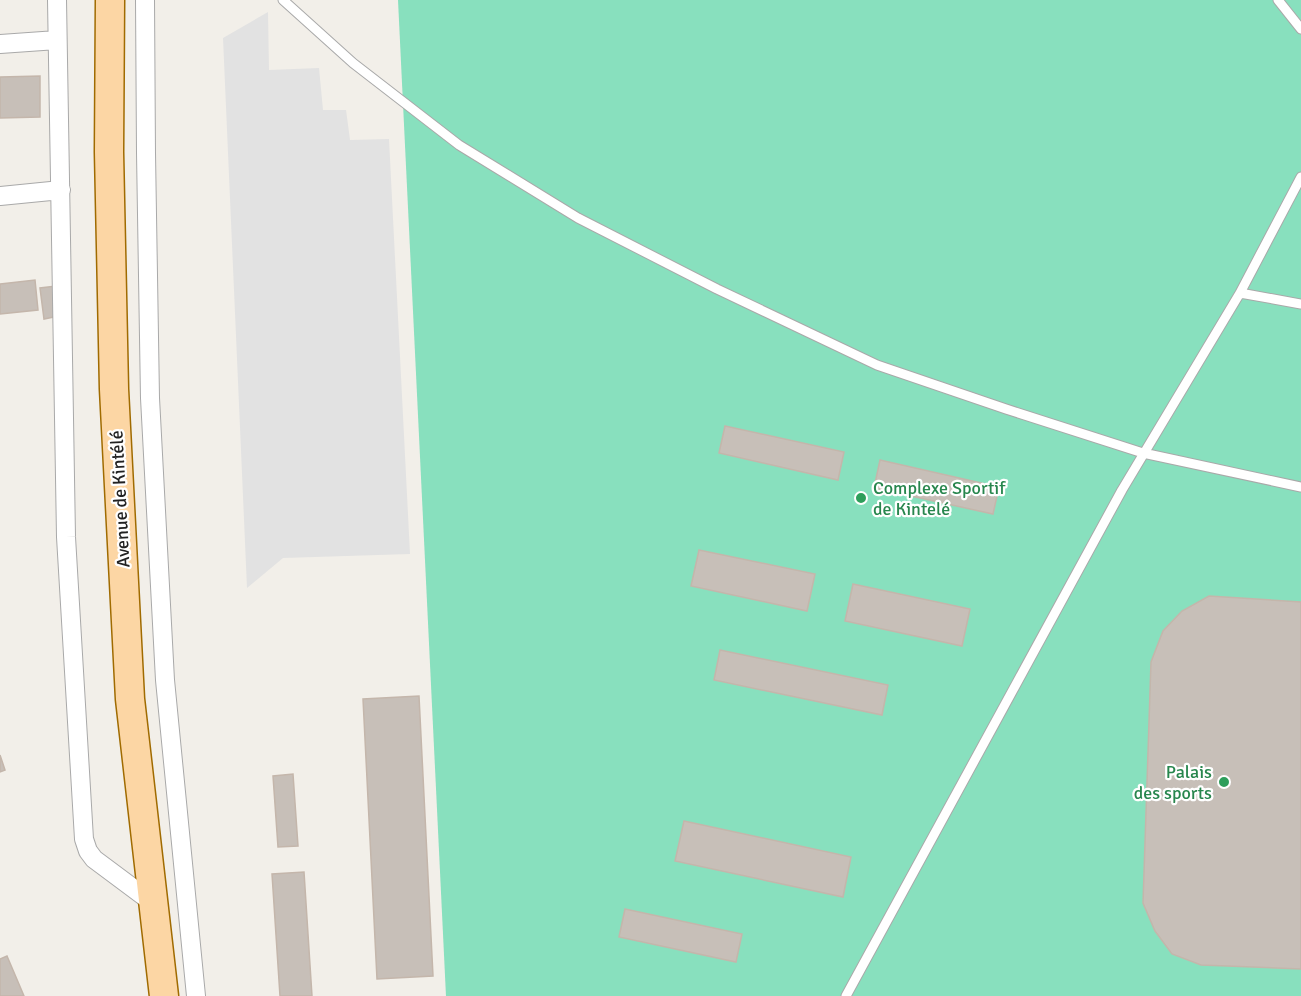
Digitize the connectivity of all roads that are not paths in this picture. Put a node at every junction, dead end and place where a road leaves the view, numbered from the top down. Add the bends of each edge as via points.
1 (57, 0) edge
2 (110, 0) edge
3 (145, 0) edge
4 (283, 0) edge
5 (1278, 0) edge
6 (1301, 29) edge
7 (57, 40) junction
8 (0, 44) edge
9 (1301, 177) edge
10 (61, 190) junction
11 (0, 196) edge
12 (1240, 293) junction
13 (1301, 304) edge
14 (1143, 453) junction
15 (1301, 488) edge
16 (153, 903) junction
17 (164, 996) edge
18 (196, 996) edge
19 (846, 996) edge

1 - 7 street
2 - 16 main road, Avenue de Kintélé via 114,389 130,699
3 - 18 street via 150,398 165,680
4 - 14 lane via 353,63 459,145 578,218 877,365
5 - 6 lane
7 - 8 street
7 - 10 street
9 - 12 lane
10 - 11 street
10 - 16 street via 66,537 84,839 94,859
12 - 13 lane
12 - 14 lane
14 - 15 lane
14 - 19 lane
16 - 17 main road, Avenue de Kintélé

